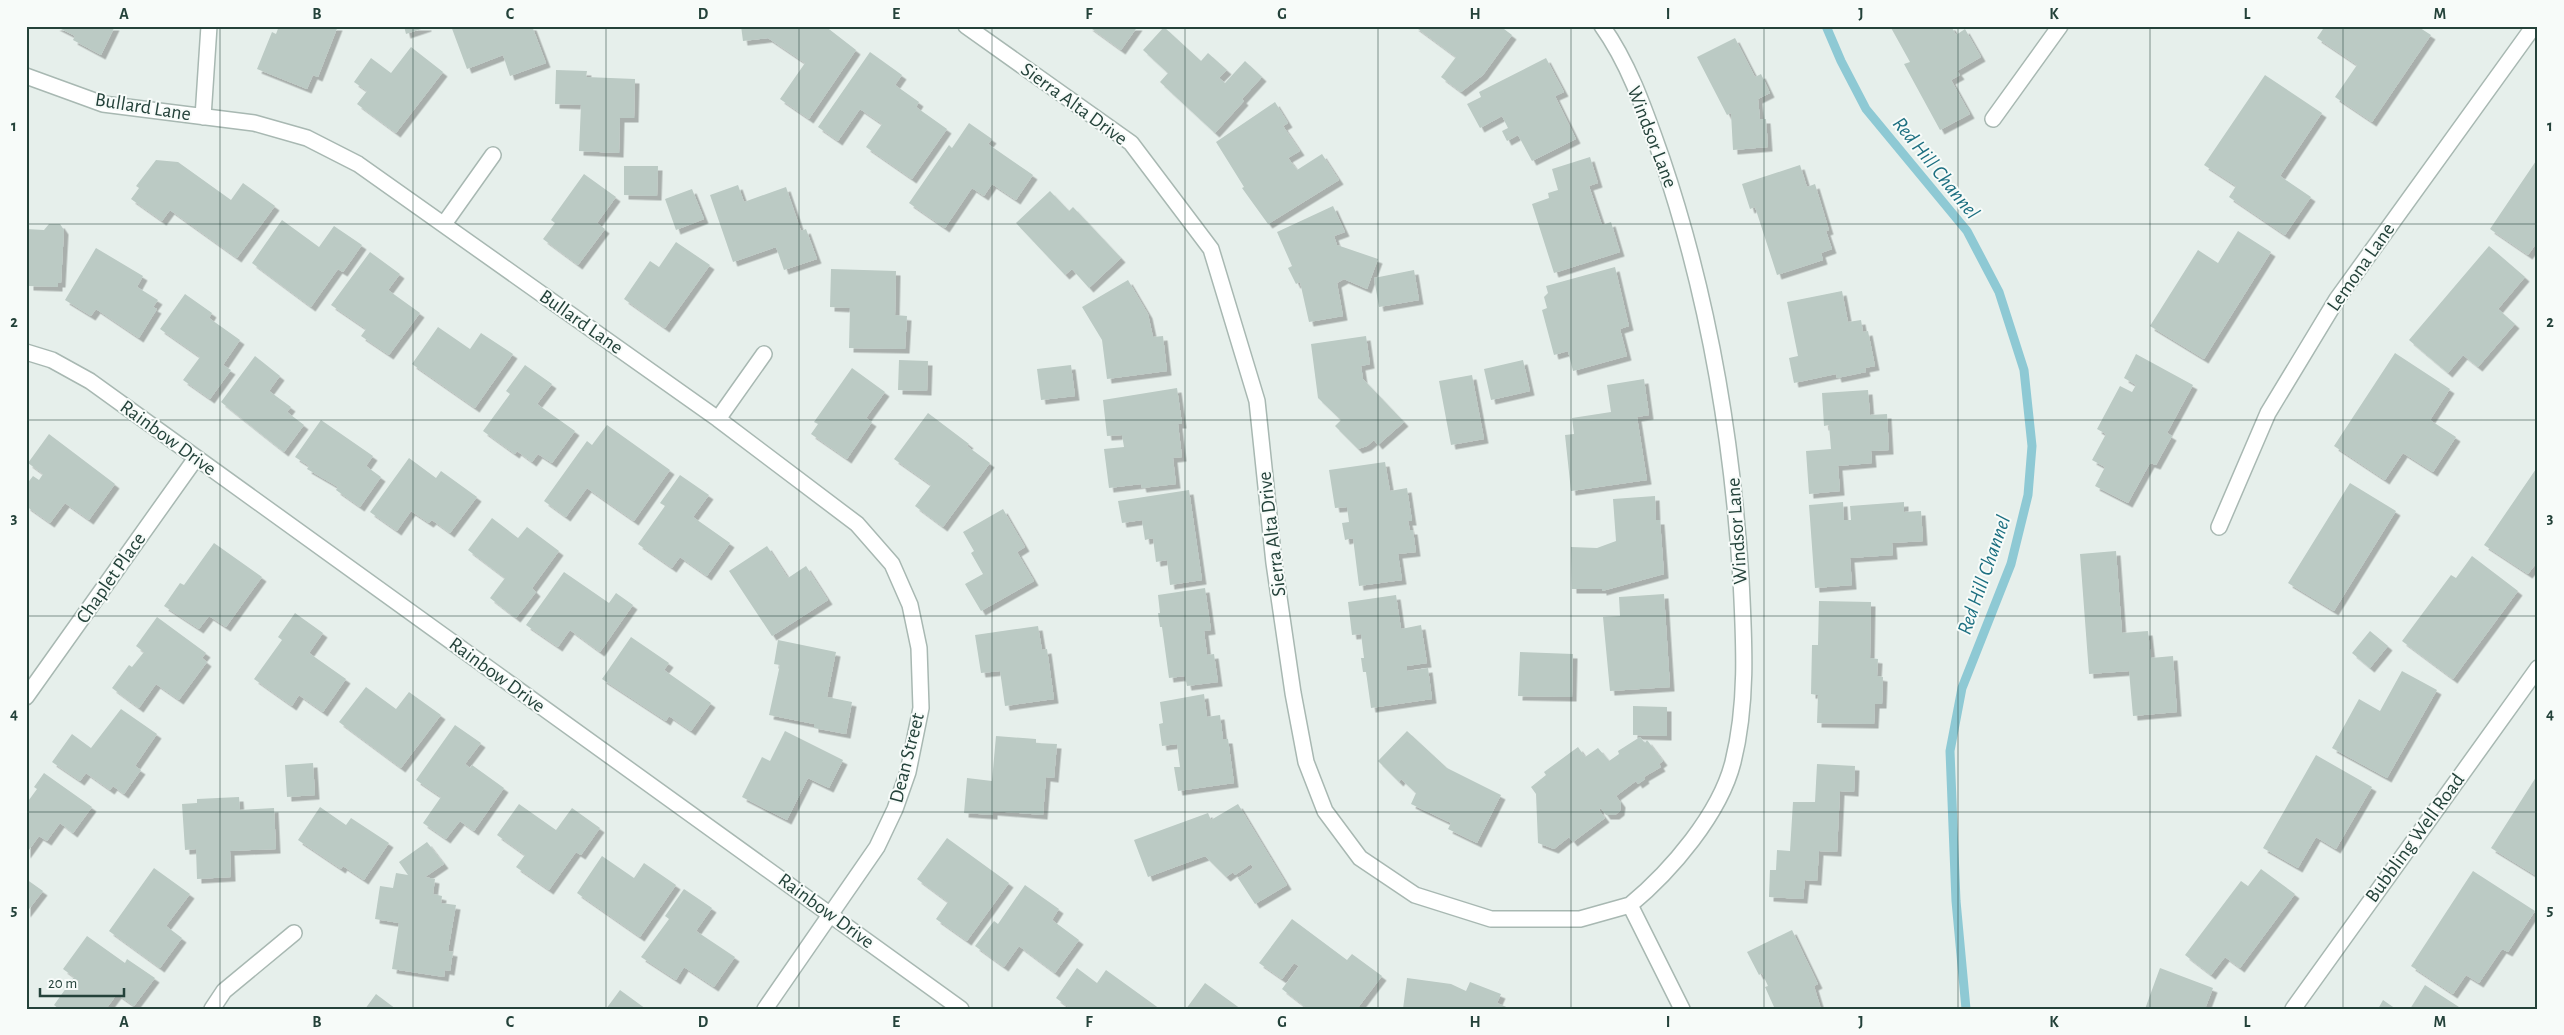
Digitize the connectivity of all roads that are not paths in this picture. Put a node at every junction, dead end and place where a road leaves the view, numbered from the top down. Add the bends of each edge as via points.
1 (209, 26) edge
2 (966, 26) edge
3 (1602, 26) edge
4 (2060, 26) edge
5 (2534, 26) edge
6 (26, 76) edge
7 (203, 117) junction
8 (1993, 119) dead end
9 (493, 155) dead end
10 (444, 224) junction
11 (26, 352) edge
12 (764, 354) dead end
13 (718, 419) junction
14 (196, 458) junction
15 (2219, 527) dead end
16 (918, 648) joint
17 (2538, 668) edge
18 (26, 697) edge
19 (1630, 905) junction
20 (831, 916) junction
21 (294, 933) dead end
22 (212, 1009) edge
23 (764, 1009) edge
24 (961, 1009) edge
25 (1682, 1009) edge
26 (2293, 1009) edge

1 - 7 street, Bullard Lane
2 - 19 street, Sierra Alta Drive via 1131,143 1211,249 1258,400 1274,563 1306,762 1325,810 1360,858 1415,895 1491,919 1580,920
3 - 19 street, Windsor Lane via 1613,41 1648,118 1677,205 1704,305 1725,418 1736,502 1743,610 1741,720 1732,764 1711,812 1676,862
4 - 8 street
5 - 15 street, Lemona Lane via 2337,299 2268,413
6 - 7 street, Bullard Lane via 104,104
7 - 10 street, Bullard Lane via 254,123 307,138 358,164
9 - 10 street
10 - 13 street, Bullard Lane
11 - 14 street, Rainbow Drive via 52,360 90,381
12 - 13 street
13 - 16 street, Bullard Lane via 856,524 892,564 910,605
14 - 18 street, Chaplet Place
14 - 20 street, Rainbow Drive
16 - 20 street, Dean Street via 921,708 908,772 877,848
17 - 26 street, Bubbling Well Road
19 - 25 street
20 - 23 street, Dean Street
20 - 24 street, Rainbow Drive
21 - 22 street via 224,990

